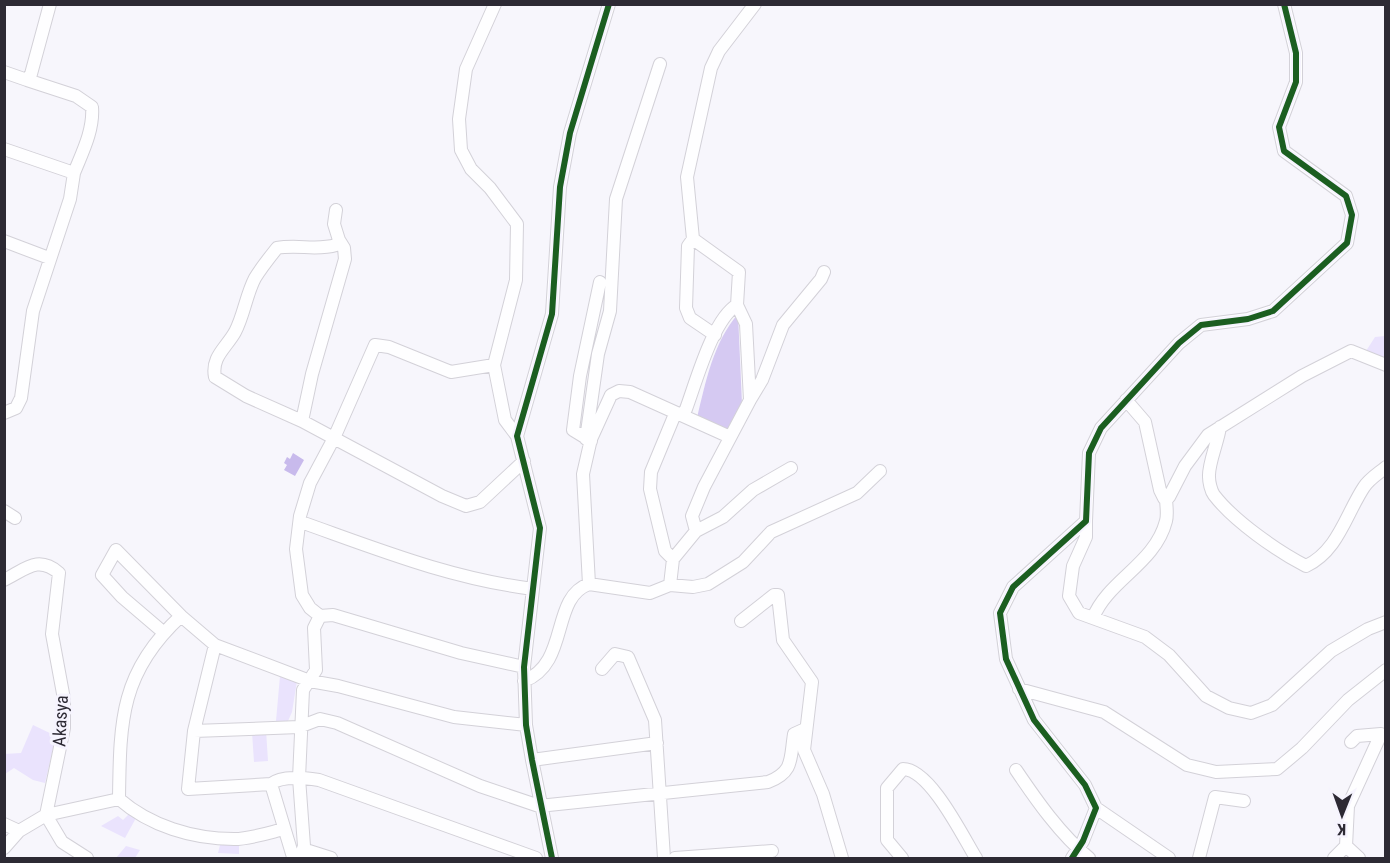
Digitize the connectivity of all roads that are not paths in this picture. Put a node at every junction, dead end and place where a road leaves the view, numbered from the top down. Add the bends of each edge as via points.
1 (50, 4) edge
2 (495, 4) edge
3 (609, 4) edge
4 (755, 4) edge
5 (1284, 4) edge
6 (660, 64) dead end
7 (4, 72) edge
8 (27, 80) junction
9 (4, 149) edge
10 (74, 173) junction
11 (336, 210) dead end
12 (693, 239) junction
13 (339, 240) junction
14 (4, 241) edge
15 (49, 258) junction
16 (824, 272) dead end
17 (600, 282) dead end
18 (737, 304) junction
19 (715, 335) junction
20 (494, 365) junction
21 (1386, 365) edge
22 (750, 400) junction
23 (1126, 400) junction
24 (4, 413) edge
25 (675, 414) junction
26 (302, 421) junction
27 (1220, 427) junction
28 (517, 436) junction
29 (730, 437) junction
30 (334, 438) junction
31 (588, 440) junction
32 (524, 461) junction
33 (1386, 467) edge
34 (791, 468) dead end
35 (880, 471) dead end
36 (1166, 497) junction
37 (1086, 521) junction
38 (301, 522) junction
39 (696, 531) junction
40 (673, 560) junction
41 (4, 580) edge
42 (589, 584) junction
43 (670, 585) junction
44 (533, 589) junction
45 (181, 616) junction
46 (320, 616) junction
47 (1093, 618) junction
48 (741, 621) dead end
49 (1386, 622) edge
50 (163, 632) junction
51 (214, 645) junction
52 (524, 667) junction
53 (602, 669) dead end
54 (1386, 670) edge
55 (310, 681) junction
56 (524, 681) junction
57 (1019, 689) junction
58 (526, 725) junction
59 (300, 727) junction
60 (805, 729) junction
61 (194, 731) junction
62 (1351, 742) dead end
63 (657, 743) junction
64 (531, 760) junction
65 (1016, 770) dead end
66 (299, 778) junction
67 (271, 784) junction
68 (661, 795) junction
69 (119, 799) junction
70 (1244, 801) dead end
71 (539, 806) junction
72 (1096, 807) junction
73 (46, 815) junction
74 (4, 824) edge
75 (284, 829) junction
76 (19, 831) junction
77 (1346, 846) junction
78 (4, 848) edge
79 (772, 851) dead end
80 (1075, 854) edge
81 (87, 858) edge
82 (300, 858) edge
83 (331, 858) edge
84 (536, 858) edge
85 (552, 858) edge
86 (664, 858) edge
87 (675, 858) edge
88 (842, 858) edge
89 (902, 858) edge
90 (976, 858) edge
91 (1089, 858) edge
92 (1169, 858) edge
93 (1199, 858) edge
94 (1334, 858) edge
95 (1359, 858) edge

1 - 8 street
2 - 20 street via 470,55 459,119 461,150 471,169 518,224 516,280
3 - 28 street via 570,133 560,187 552,314
4 - 12 street via 719,51 711,68 687,177
5 - 23 street via 1296,53 1296,82 1279,127 1284,151 1346,196 1352,215 1347,243 1273,311 1248,319 1201,325
6 - 31 street via 616,199 610,311 598,354
7 - 8 street
8 - 10 street via 76,96 92,108 85,149
9 - 10 street
10 - 15 street via 70,199
11 - 13 street via 334,224
12 - 18 street via 739,272
12 - 19 street via 687,255 686,308 690,318
13 - 26 street via 345,259
13 - 26 street via 336,245 322,249 295,245 278,248 254,279 235,332 220,349 213,368 215,377 226,385
14 - 15 street
15 - 24 street via 33,310 21,398 16,408
16 - 22 street via 783,325
17 - 31 street via 573,430
18 - 19 street
18 - 22 street via 746,324
19 - 25 street via 686,409
20 - 28 street via 505,420
20 - 30 street via 451,372 375,345
21 - 27 street via 1351,351
22 - 29 street
23 - 36 street via 1145,422 1160,490
23 - 37 street via 1101,428 1089,453
25 - 29 street
25 - 31 street via 630,392 619,391 612,395
25 - 40 street via 651,472 650,489 665,551
26 - 30 street
27 - 33 street via 1209,475 1212,493 1240,520 1306,566 1317,561 1346,523 1365,486
27 - 36 street via 1208,435 1185,466 1170,497
28 - 32 street
29 - 39 street via 692,516
30 - 32 street via 466,506 480,502
30 - 38 street via 310,483
31 - 42 street via 584,474
32 - 44 street via 540,528
34 - 39 street via 753,490 709,526
35 - 43 street via 857,493 771,532 743,562 708,584
36 - 47 street via 1166,520 1156,542 1140,565 1102,598
37 - 47 street via 1086,537 1073,566 1069,596 1079,613
37 - 57 street via 1013,587 1000,613 1006,659
38 - 44 street via 444,572
38 - 46 street via 296,549 302,595
39 - 40 street
40 - 43 street
41 - 73 street, Akasya via 40,562 48,563 59,573 52,633 64,699 64,728
42 - 43 street via 650,593
42 - 56 street via 579,588 570,600 548,665
44 - 52 street
45 - 50 street
45 - 50 street via 116,550 102,575
45 - 51 street
46 - 52 street via 333,615 461,653
46 - 55 street via 314,628 316,670
47 - 49 street via 1145,637 1169,655 1206,696 1229,708 1251,713 1272,705 1331,651
48 - 60 street via 778,595 783,640 812,682
50 - 69 street via 125,702
51 - 55 street
51 - 61 street
52 - 56 street
53 - 63 street via 615,654 628,657 655,720
54 - 57 street via 1348,700 1277,769 1216,772 1187,765 1104,712
55 - 58 street via 454,717
55 - 59 street via 303,690
56 - 58 street
57 - 72 street via 1034,720 1085,785
58 - 64 street
59 - 61 street
59 - 66 street
59 - 71 street via 320,719 337,723 480,786
60 - 68 street via 794,734 789,768 781,777 768,782
60 - 88 street via 804,750 823,794
61 - 67 street via 188,789
62 - 77 street via 1357,736 1382,734 1348,806
63 - 64 street
63 - 68 street
64 - 71 street
65 - 80 street
66 - 67 street
66 - 82 street via 304,846
66 - 84 street via 343,786
67 - 75 street
68 - 71 street
68 - 86 street
69 - 73 street
69 - 75 street via 138,816 193,836 236,839
70 - 93 street via 1215,797
71 - 85 street
72 - 80 street
72 - 92 street
73 - 76 street
73 - 81 street via 62,842
74 - 76 street
75 - 82 street via 293,857
76 - 78 street
77 - 94 street
77 - 95 street
79 - 87 street
80 - 91 street
82 - 83 street via 309,851
89 - 90 street via 887,840 886,811 887,788 903,769 911,769 924,778

